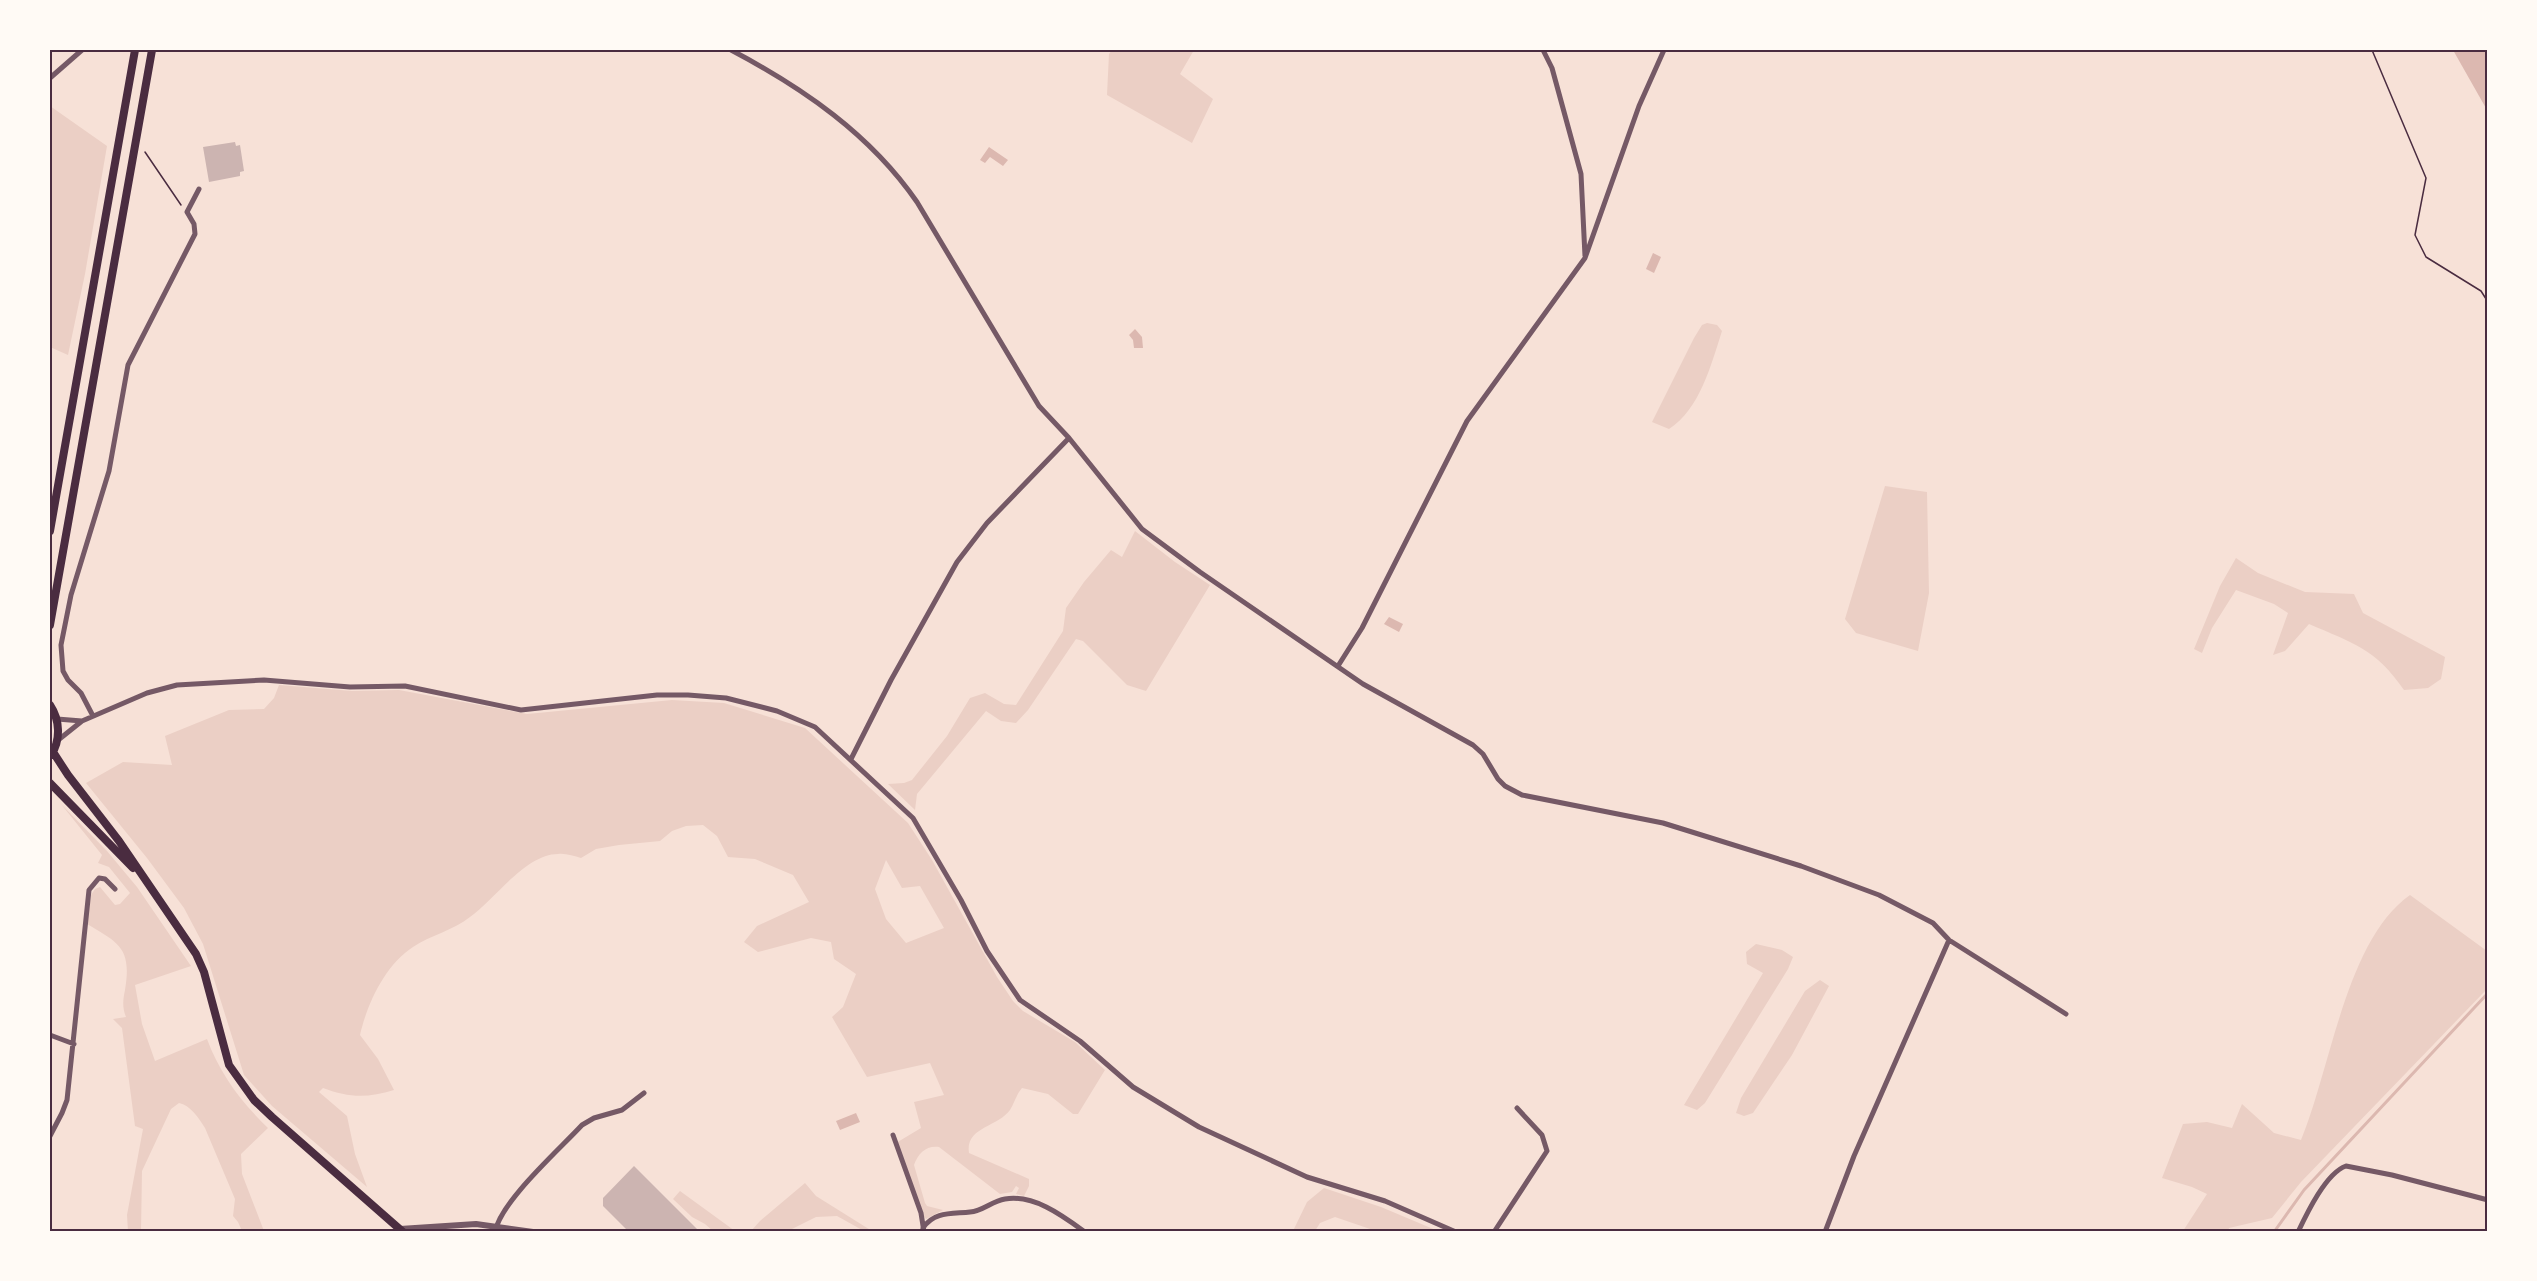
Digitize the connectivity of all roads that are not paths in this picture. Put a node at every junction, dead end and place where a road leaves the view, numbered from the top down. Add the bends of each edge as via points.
1 (82, 50) edge
2 (135, 50) edge
3 (152, 50) edge
4 (731, 50) edge
5 (1543, 50) edge
6 (1664, 50) edge
7 (50, 78) edge
8 (199, 189) dead end
9 (1585, 258) junction
10 (1069, 438) junction
11 (50, 531) edge
12 (50, 625) edge
13 (1338, 666) junction
14 (50, 705) edge
15 (93, 716) junction
16 (57, 719) junction
17 (82, 721) junction
18 (57, 741) junction
19 (51, 754) edge
20 (851, 759) junction
21 (50, 783) edge
22 (143, 878) junction
23 (115, 890) dead end
24 (1949, 940) junction
25 (2066, 1014) dead end
26 (50, 1035) edge
27 (74, 1044) junction
28 (644, 1093) dead end
29 (1517, 1108) dead end
30 (893, 1135) dead end
31 (50, 1136) edge
32 (2487, 1200) edge
33 (496, 1229) edge
34 (401, 1230) edge
35 (924, 1230) edge
36 (533, 1232) edge
37 (1085, 1232) edge
38 (1456, 1232) edge
39 (1494, 1232) edge
40 (1825, 1232) edge
41 (2298, 1232) edge

1 - 7 street
2 - 11 main road
3 - 12 main road
4 - 10 street via 783,77 837,117 897,173 1039,406
5 - 9 street via 1552,68 1581,174
6 - 9 street via 1639,106
8 - 15 street via 188,212 195,234 129,365 110,471 63,632 63,671
9 - 13 street via 1467,421 1362,628
10 - 13 street via 1142,529
10 - 20 street via 987,523 957,562
13 - 24 street via 1473,745 1498,779 1522,795 1655,820 1801,866 1879,895 1933,923
14 - 16 main road
15 - 17 street
15 - 20 street via 177,685 264,680 350,687 405,686 521,710 688,694 726,698 777,711 815,727
16 - 17 street
16 - 18 main road
17 - 18 street
18 - 19 main road
19 - 22 main road
20 - 38 street via 913,818 987,951 1020,1000 1080,1041 1133,1087 1199,1127 1307,1177 1385,1201
21 - 22 main road
22 - 34 main road via 196,954 224,1053 237,1078 272,1117
23 - 27 street via 99,878 89,890
24 - 25 street
24 - 40 street via 1854,1156
26 - 27 street
27 - 31 street via 65,1106
28 - 33 street via 622,1110 582,1125 518,1193
29 - 39 street via 1542,1135 1547,1151
30 - 35 street
32 - 41 street via 2392,1174 2346,1166 2317,1197
33 - 34 street via 455,1224
33 - 36 street
35 - 37 street via 938,1215 978,1211 1012,1199 1039,1204

